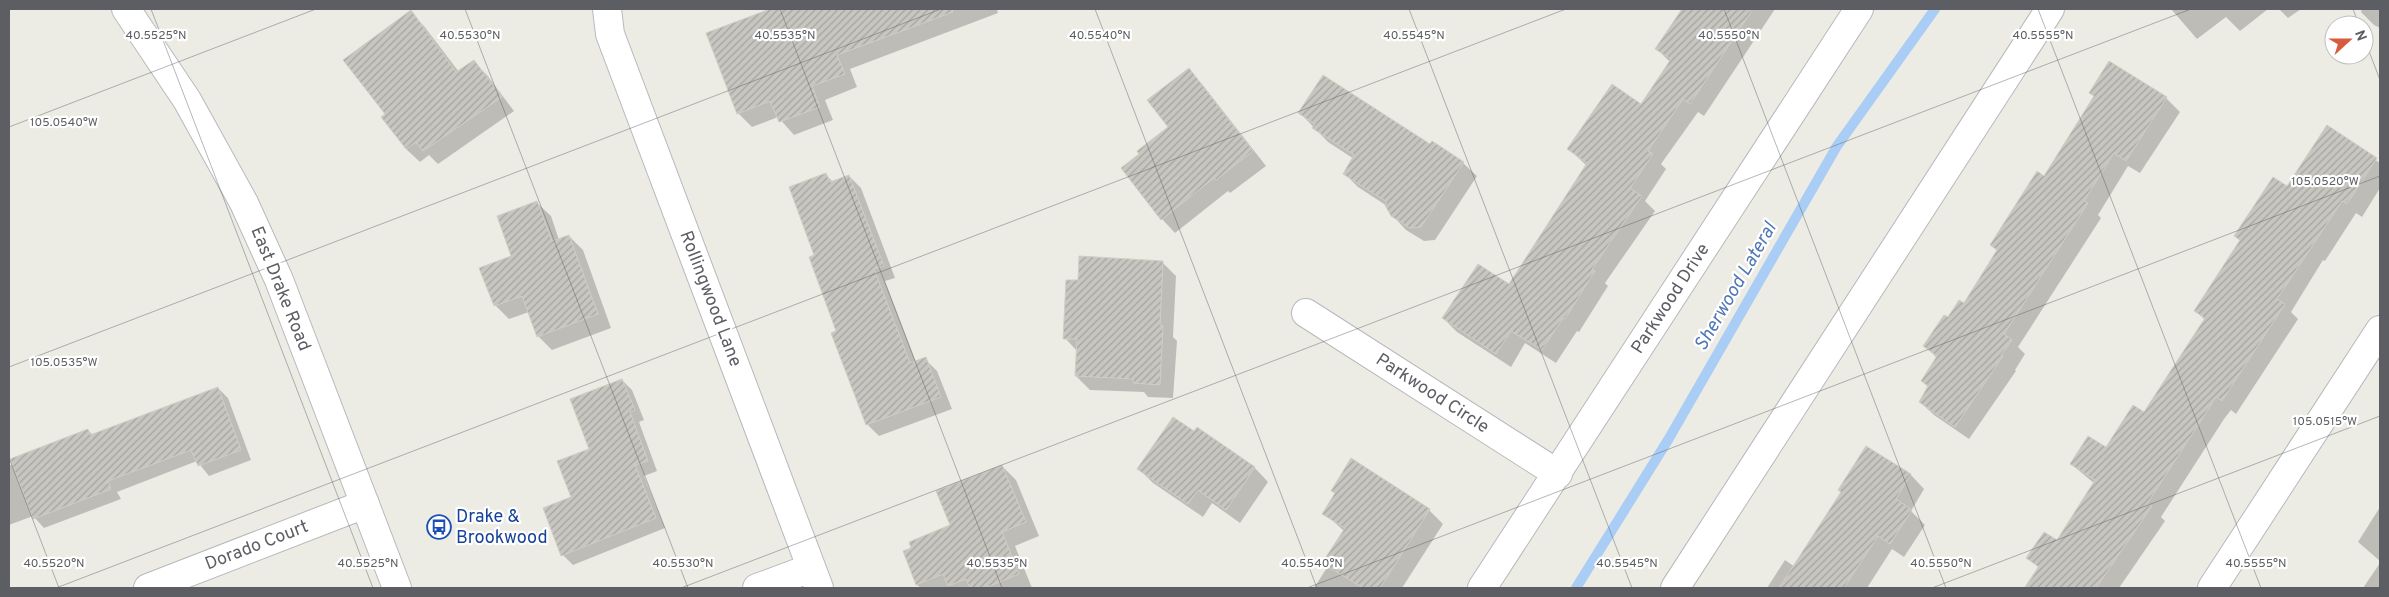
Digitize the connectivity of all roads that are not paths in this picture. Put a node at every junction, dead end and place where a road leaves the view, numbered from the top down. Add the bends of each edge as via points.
1 (126, 9) edge
2 (607, 9) edge
3 (1859, 9) edge
4 (2050, 9) edge
5 (1306, 313) dead end
6 (2380, 330) edge
7 (1558, 474) junction
8 (365, 504) junction
9 (815, 578) edge
10 (148, 588) edge
11 (397, 588) edge
12 (757, 588) edge
13 (1482, 588) edge
14 (1675, 588) edge
15 (2212, 588) edge

1 - 8 street, East Drake Road via 187,100 244,203 279,280
2 - 9 street, Rollingwood Lane via 610,34
3 - 7 street, Parkwood Drive
4 - 14 street
5 - 7 street, Parkwood Circle
6 - 15 street
7 - 13 street, Parkwood Drive
8 - 10 street, Dorado Court
8 - 11 street, East Drake Road
9 - 12 street

